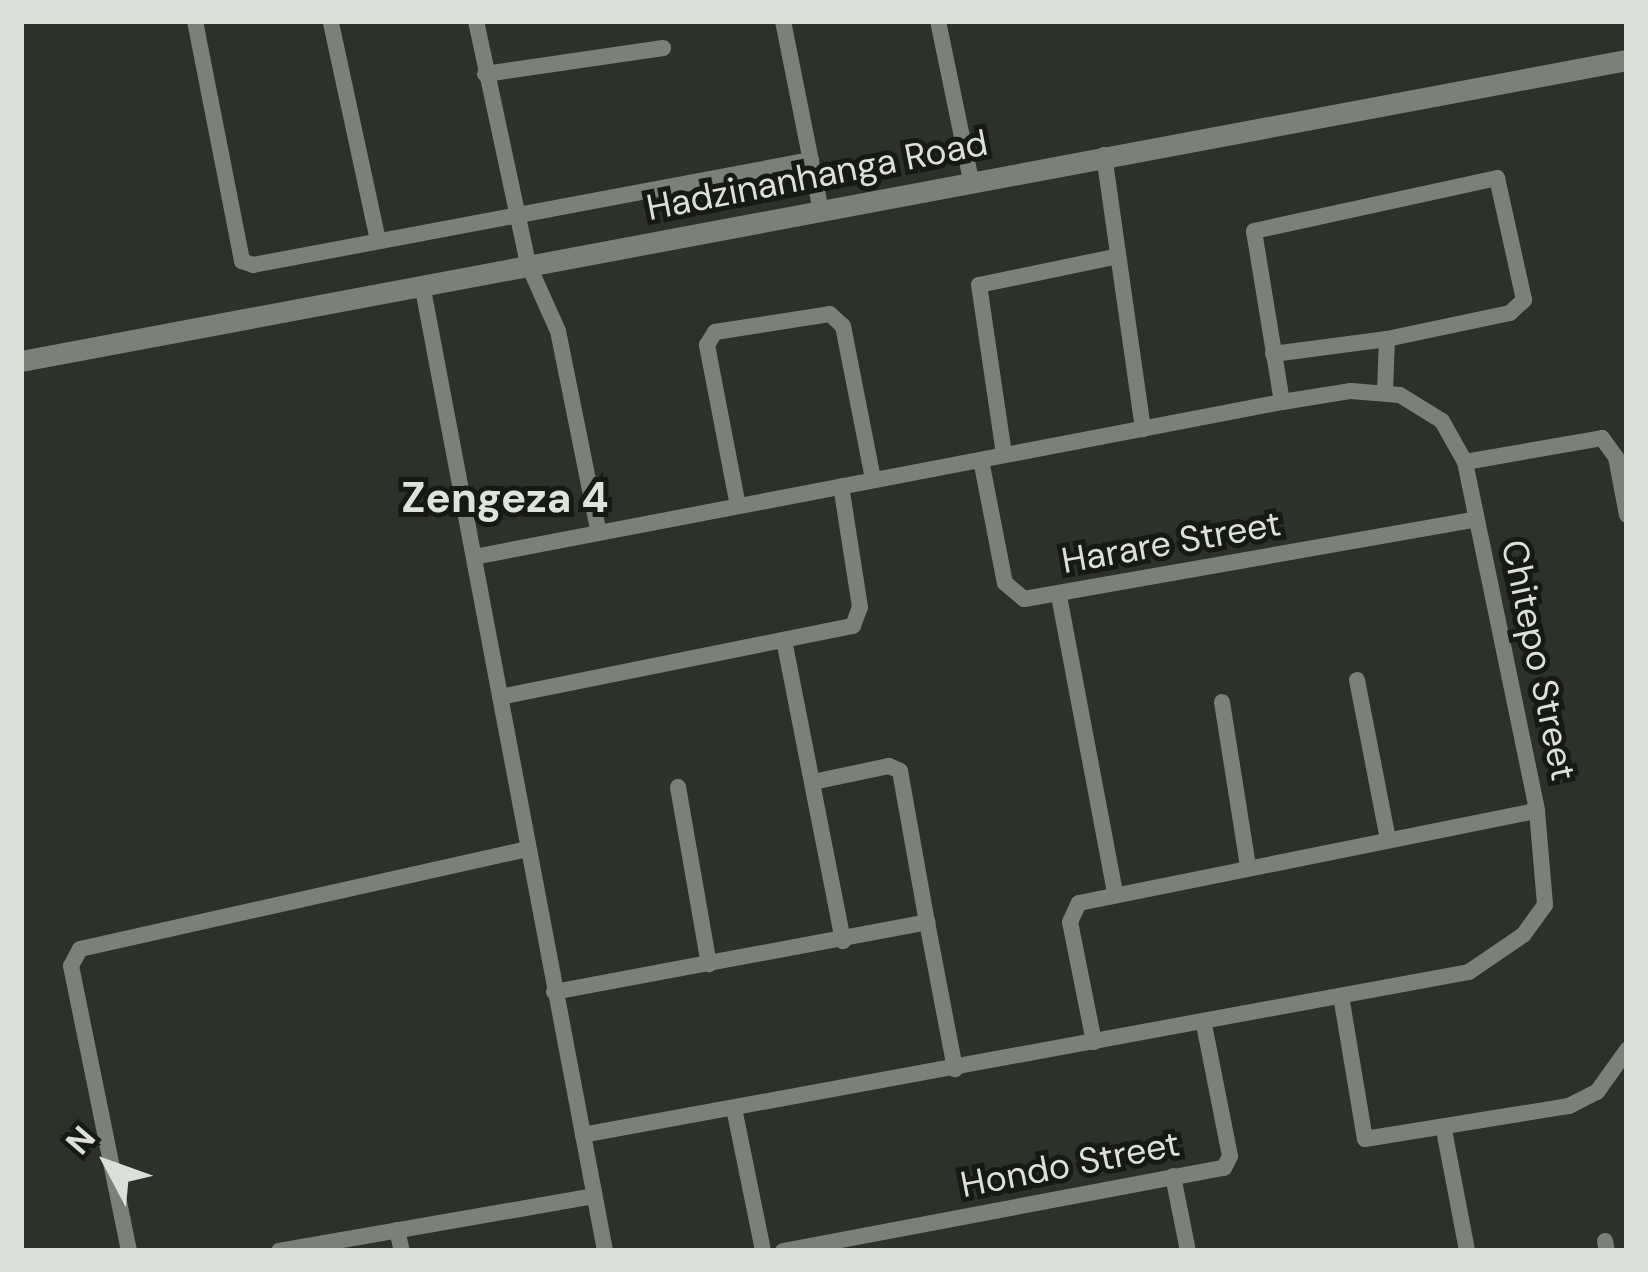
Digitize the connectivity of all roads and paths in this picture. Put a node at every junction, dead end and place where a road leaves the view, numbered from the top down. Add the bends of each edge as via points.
1 (195, 21) edge
2 (476, 21) edge
3 (783, 21) edge
4 (938, 21) edge
5 (331, 23) edge
6 (663, 48) dead end
7 (1627, 60) edge
8 (485, 74) junction
9 (1104, 155) junction
10 (811, 160) junction
11 (971, 180) junction
12 (820, 207) junction
13 (517, 214) junction
14 (378, 242) junction
15 (1114, 257) junction
16 (528, 264) junction
17 (422, 284) junction
18 (1387, 339) junction
19 (1273, 354) junction
20 (21, 361) edge
21 (1385, 392) junction
22 (1282, 402) junction
23 (1143, 429) junction
24 (1004, 454) junction
25 (981, 460) junction
26 (1465, 461) junction
27 (873, 479) junction
28 (841, 486) junction
29 (737, 501) junction
30 (1627, 514) edge
31 (1476, 520) junction
32 (598, 529) junction
33 (475, 556) junction
34 (1060, 596) junction
35 (784, 640) junction
36 (1358, 680) dead end
37 (500, 697) junction
38 (1222, 701) dead end
39 (813, 782) junction
40 (678, 787) dead end
41 (1537, 811) junction
42 (1388, 840) junction
43 (528, 849) junction
44 (1248, 867) junction
45 (1115, 892) junction
46 (927, 922) junction
47 (843, 941) junction
48 (709, 964) junction
49 (554, 992) junction
50 (1341, 996) junction
51 (1204, 1025) junction
52 (1094, 1042) junction
53 (1627, 1050) edge
54 (955, 1069) junction
55 (735, 1113) junction
56 (1444, 1130) junction
57 (583, 1135) junction
58 (1173, 1176) junction
59 (593, 1196) junction
60 (398, 1230) junction
61 (129, 1251) edge
62 (279, 1251) edge
63 (402, 1251) edge
64 (605, 1251) edge
65 (763, 1251) edge
66 (784, 1251) edge
67 (1188, 1251) edge
68 (1467, 1251) edge

1 - 14 street via 242,261
2 - 8 street
3 - 10 street
4 - 11 street
5 - 14 street
6 - 8 street
7 - 9 street, Hadzinanhanga Road
8 - 13 street
9 - 11 street, Hadzinanhanga Road
9 - 15 street
10 - 12 street
10 - 13 street
11 - 12 street, Hadzinanhanga Road
12 - 16 street, Hadzinanhanga Road
13 - 14 street
13 - 16 street
15 - 23 street
15 - 24 street via 980,285
16 - 17 street, Hadzinanhanga Road
16 - 32 street via 557,331
17 - 20 street, Hadzinanhanga Road
17 - 33 street
18 - 19 street
18 - 19 street via 1520,306 1524,294 1497,178 1258,228 1252,240
18 - 21 street
19 - 22 street
21 - 22 street
21 - 26 street, Chitepo Street via 1428,408
22 - 23 street
23 - 24 street
24 - 25 street
25 - 27 street
25 - 34 street, Harare Street via 1005,583 1024,599
26 - 30 street via 1602,438 1616,457
26 - 31 street, Chitepo Street
27 - 28 street
27 - 29 street via 843,326 830,314 716,332 707,345
28 - 29 street
28 - 35 street via 860,617 849,628
29 - 32 street
31 - 34 street, Harare Street
31 - 41 street, Chitepo Street
32 - 33 street
33 - 37 street
34 - 45 street
35 - 37 street
35 - 39 street
36 - 42 street
37 - 43 street
38 - 44 street
39 - 46 street via 889,766 900,771
39 - 47 street
40 - 48 street
41 - 42 street
41 - 50 street, Chitepo Street via 1548,890 1523,935 1455,976
42 - 44 street
43 - 49 street
43 - 61 street via 80,950 71,966 82,1036 112,1145
44 - 45 street
45 - 52 street via 1070,912
46 - 47 street
46 - 54 street
47 - 48 street
48 - 49 street
49 - 57 street
50 - 51 street, Chitepo Street
50 - 56 street via 1365,1139
51 - 52 street, Chitepo Street
51 - 58 street, Hondo Street via 1230,1156 1224,1168
52 - 54 street, Chitepo Street
53 - 56 street via 1586,1100
54 - 55 street, Chitepo Street
55 - 57 street, Chitepo Street
55 - 65 street
56 - 68 street
57 - 59 street
58 - 66 street, Hondo Street
58 - 67 street
59 - 60 street
59 - 64 street
60 - 62 street
60 - 63 street

